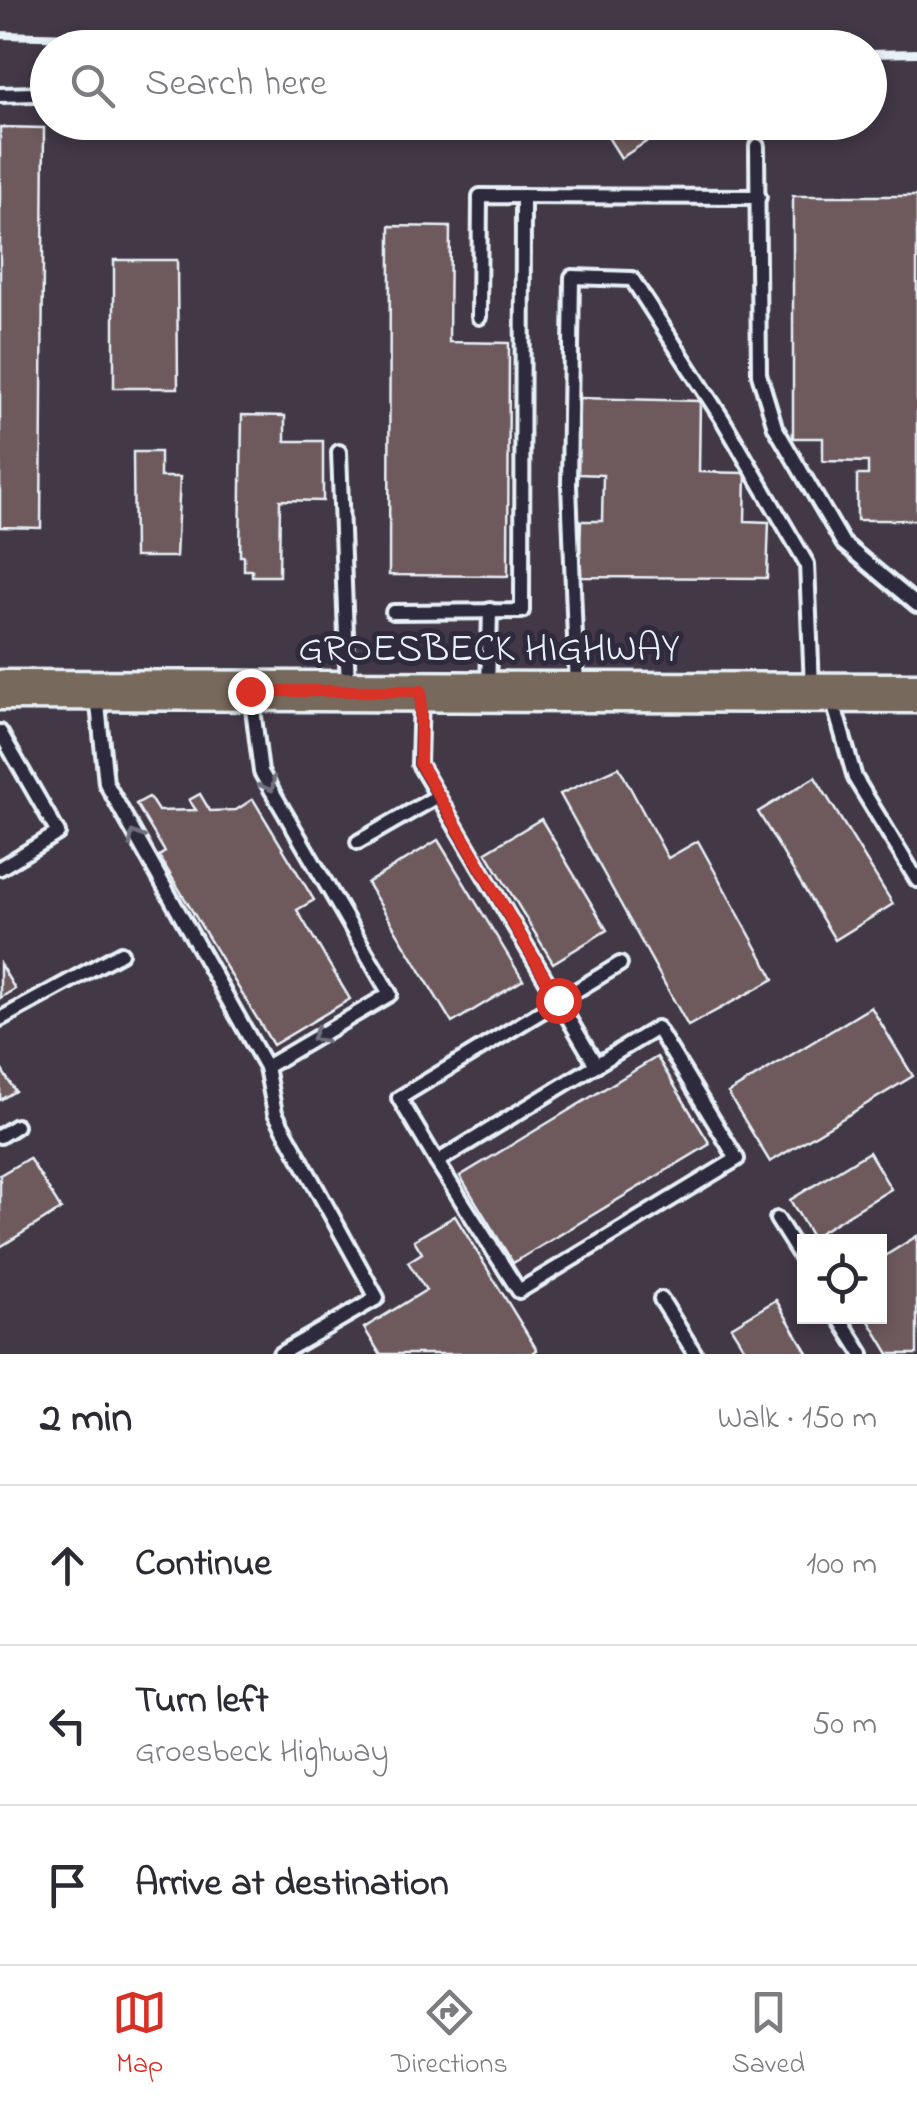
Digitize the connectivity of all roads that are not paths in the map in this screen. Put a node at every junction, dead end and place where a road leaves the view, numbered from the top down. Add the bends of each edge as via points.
1 (30, 94) edge
2 (0, 95) edge
3 (757, 146) dead end
4 (523, 196) junction
5 (758, 197) junction
6 (479, 317) dead end
7 (339, 452) dead end
8 (917, 605) edge
9 (490, 610) junction
10 (393, 612) dead end
11 (0, 690) edge
12 (97, 690) junction
13 (250, 691) junction
14 (348, 691) junction
15 (421, 691) junction
16 (488, 692) junction
17 (577, 692) junction
18 (917, 692) edge
19 (821, 693) junction
20 (0, 732) edge
21 (438, 796) junction
22 (358, 842) dead end
23 (0, 868) edge
24 (917, 880) edge
25 (121, 952) dead end
26 (620, 964) dead end
27 (558, 1000) junction
28 (0, 1019) edge
29 (596, 1065) junction
30 (266, 1067) junction
31 (16, 1126) dead end
32 (0, 1136) edge
33 (436, 1162) junction
34 (777, 1219) dead end
35 (797, 1251) edge
36 (661, 1298) dead end
37 (843, 1324) edge
38 (280, 1354) edge
39 (695, 1354) edge
40 (862, 1354) edge

1 - 2 lane
3 - 5 lane
4 - 5 lane
4 - 6 lane via 480,196
4 - 9 lane via 522,611
5 - 8 lane via 759,374 776,426 842,543
7 - 14 lane
9 - 10 lane
9 - 16 lane
11 - 12 main road, GROESBECK HIGHWAY
12 - 13 main road, GROESBECK HIGHWAY
30 -> 12 lane via 106,783
13 - 14 main road, GROESBECK HIGHWAY
13 -> 30 lane via 261,772 390,994
14 - 15 main road, GROESBECK HIGHWAY
15 - 16 main road, GROESBECK HIGHWAY
15 - 21 lane via 420,764
16 - 17 main road, GROESBECK HIGHWAY
17 - 19 main road, GROESBECK HIGHWAY
17 - 19 lane via 569,485 572,277 632,279 723,420 807,564
18 - 19 main road, GROESBECK HIGHWAY
19 - 24 lane via 855,778
20 - 23 lane via 58,834
21 - 22 lane
21 - 27 lane
25 - 28 lane
26 - 27 lane
27 - 29 lane
27 - 33 lane via 399,1098
29 - 33 lane
29 - 33 lane via 657,1028 737,1159 519,1292
30 - 38 lane via 275,1114 377,1298
31 - 32 lane
34 - 35 lane
36 - 39 lane
37 - 40 lane

